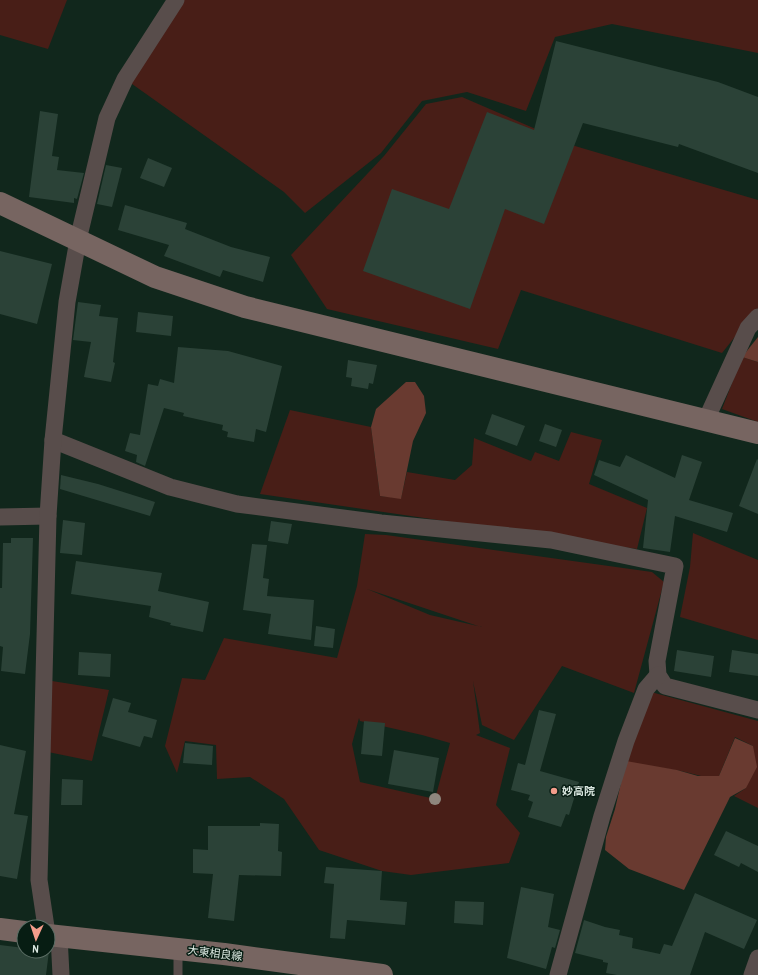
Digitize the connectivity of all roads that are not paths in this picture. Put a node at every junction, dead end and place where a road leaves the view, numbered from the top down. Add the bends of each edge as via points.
1 (176, 0) edge
2 (0, 203) edge
3 (78, 240) junction
4 (758, 317) edge
5 (706, 420) junction
6 (758, 433) edge
7 (53, 440) junction
8 (48, 516) junction
9 (0, 517) edge
10 (658, 675) junction
11 (758, 710) edge
12 (48, 919) edge
13 (0, 929) edge
14 (16, 931) edge
15 (56, 934) edge
16 (178, 949) junction
17 (56, 954) edge
18 (758, 958) edge
19 (61, 975) edge
20 (178, 975) edge
21 (382, 975) edge
22 (558, 975) edge
23 (752, 975) edge

1 - 3 street via 125,79 107,118
2 - 3 street
3 - 5 street via 155,277 245,307
3 - 7 street via 67,302
4 - 5 street via 748,328
5 - 6 street
7 - 8 street
7 - 10 street via 170,487 237,504 381,523 551,540 675,566 657,661
8 - 9 street
8 - 12 street via 39,880
10 - 11 street via 665,686
10 - 22 street via 646,689 626,741 602,816
13 - 14 street
15 - 16 street, 大東相良線
16 - 20 lane
16 - 21 street, 大東相良線
17 - 19 street
18 - 23 street

